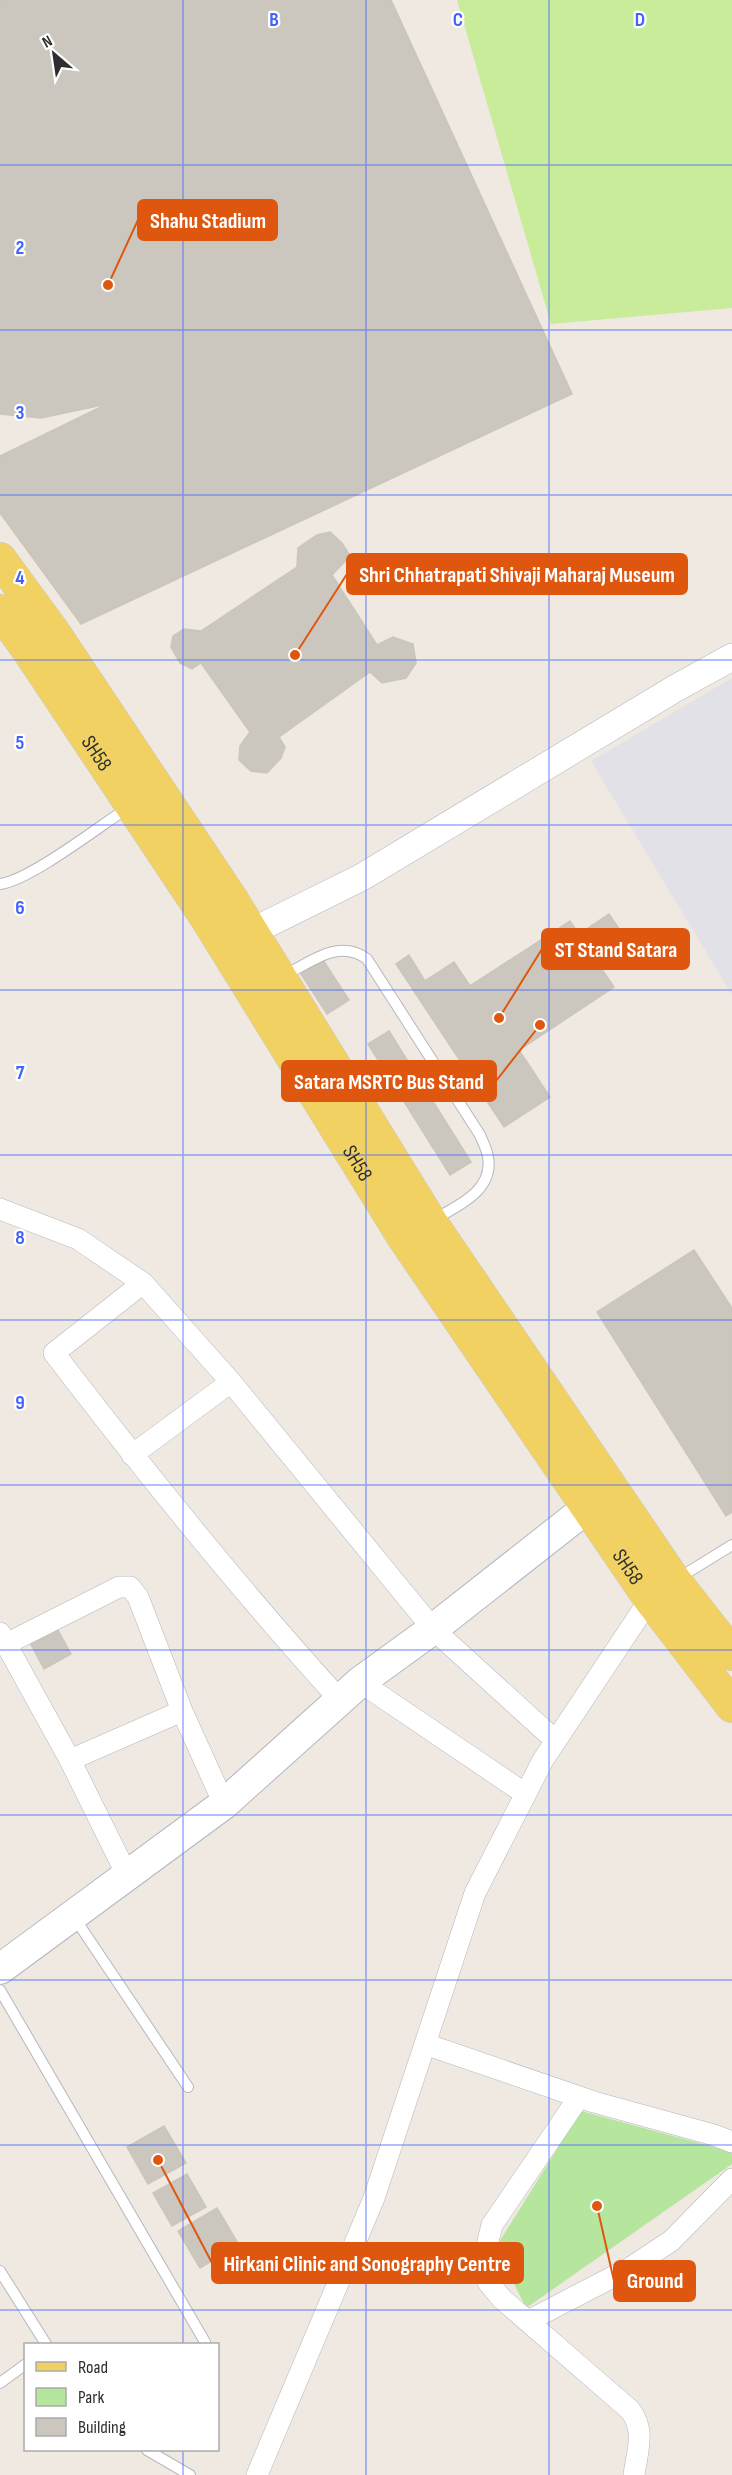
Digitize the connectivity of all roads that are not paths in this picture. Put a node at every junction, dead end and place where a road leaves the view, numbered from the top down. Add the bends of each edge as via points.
1 (0, 559) edge
2 (0, 611) edge
3 (732, 657) edge
4 (131, 805) junction
5 (0, 884) edge
6 (252, 932) junction
7 (267, 986) junction
8 (0, 1209) edge
9 (417, 1230) junction
10 (143, 1283) junction
11 (231, 1382) junction
12 (132, 1455) junction
13 (613, 1488) junction
14 (586, 1508) junction
15 (732, 1545) edge
16 (662, 1590) junction
17 (433, 1629) junction
18 (3, 1638) edge
19 (732, 1654) edge
20 (350, 1691) junction
21 (732, 1706) edge
22 (182, 1710) junction
23 (556, 1741) junction
24 (70, 1761) junction
25 (524, 1793) junction
26 (224, 1804) junction
27 (127, 1875) junction
28 (74, 1916) junction
29 (0, 1969) edge
30 (0, 1990) edge
31 (425, 2044) junction
32 (188, 2087) dead end
33 (579, 2097) junction
34 (732, 2142) edge
35 (732, 2180) edge
36 (0, 2271) edge
37 (528, 2321) junction
38 (205, 2342) dead end
39 (45, 2343) edge
40 (24, 2365) edge
41 (0, 2383) edge
42 (149, 2451) edge
43 (190, 2475) edge
44 (257, 2475) edge
45 (634, 2475) edge

1 - 6 main road, SH58 / SH58 via 54,633
2 - 4 main road, SH58 / SH58
3 - 6 street via 362,877
4 - 5 lane via 50,860 10,883
4 - 7 main road, SH58 / SH58 via 206,917
6 - 7 main road, SH58 / SH58
7 - 9 main road, SH58 / SH58
7 - 9 lane via 331,951 358,952 367,959 480,1135 488,1158 487,1179 471,1198
8 - 10 street via 78,1239
9 - 13 main road, SH58 / SH58
9 - 14 main road, SH58 / SH58
10 - 11 street
10 - 12 street via 54,1353
11 - 12 street
11 - 17 street
12 - 20 street via 281,1636
13 - 14 main road
13 - 16 main road, SH58 / SH58
14 - 16 main road, SH58 / SH58
14 - 17 main road
15 - 16 lane
16 - 19 main road, SH58 / SH58
16 - 21 main road, SH58 / SH58
16 - 23 street
17 - 20 main road
17 - 23 street
18 - 22 street via 119,1587 130,1587 138,1597
18 - 24 street
20 - 25 street
20 - 26 main road
22 - 24 street
22 - 26 street
23 - 25 street
24 - 27 street
25 - 31 street via 475,1893
26 - 27 main road
27 - 28 main road
28 - 29 main road
28 - 32 lane
30 - 38 lane
31 - 33 street
31 - 44 street via 374,2198
33 - 34 street
33 - 37 street via 492,2225 483,2260 488,2282
35 - 37 street via 671,2241 630,2268
36 - 39 lane
37 - 45 street via 638,2419 641,2430
40 - 41 lane
42 - 43 lane

